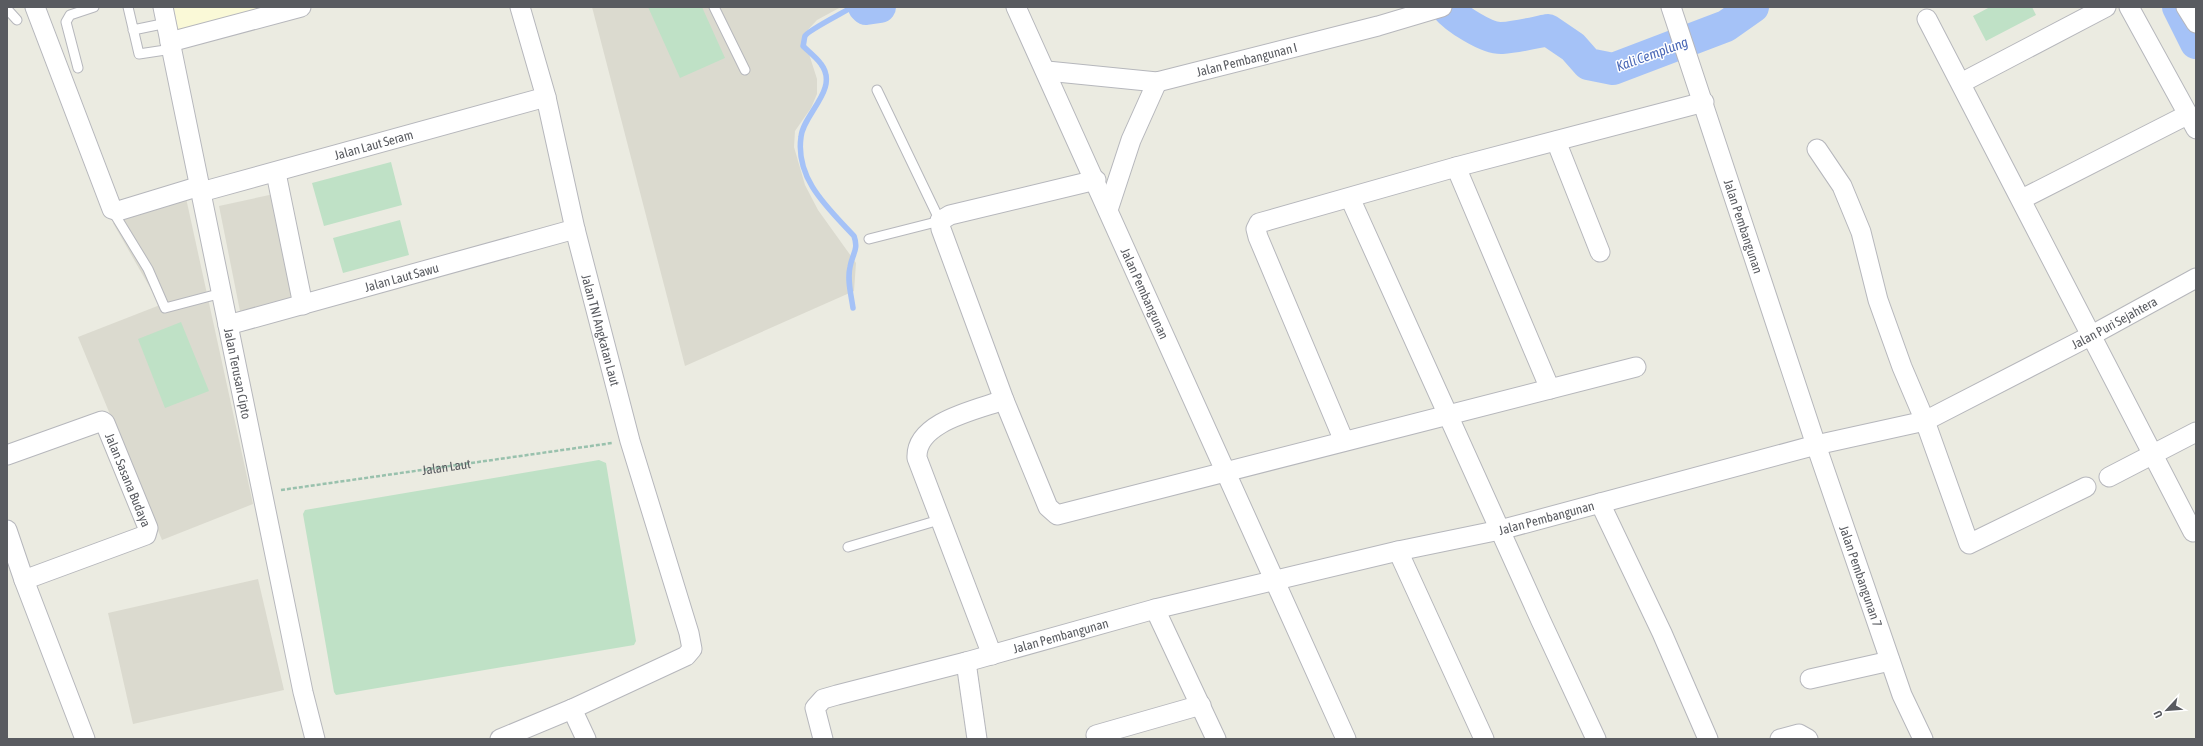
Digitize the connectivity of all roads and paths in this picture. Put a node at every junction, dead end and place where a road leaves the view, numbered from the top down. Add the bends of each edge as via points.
1 (35, 7) edge
2 (94, 7) edge
3 (128, 7) edge
4 (520, 7) edge
5 (714, 7) edge
6 (1016, 7) edge
7 (1671, 7) edge
8 (2106, 7) edge
9 (2129, 7) edge
10 (2186, 7) edge
11 (294, 8) edge
12 (1438, 8) edge
13 (7, 11) edge
14 (165, 15) edge
15 (17, 20) dead end
16 (1927, 20) dead end
17 (2196, 23) edge
18 (133, 30) junction
19 (171, 46) junction
20 (78, 68) dead end
21 (745, 70) dead end
22 (1047, 71) junction
23 (1157, 82) junction
24 (1961, 83) junction
25 (877, 90) dead end
26 (546, 97) junction
27 (1704, 102) junction
28 (2192, 122) edge
29 (1556, 141) junction
30 (1817, 149) dead end
31 (1456, 167) junction
32 (276, 173) junction
33 (1096, 180) junction
34 (201, 189) junction
35 (1350, 198) junction
36 (2022, 199) junction
37 (112, 209) junction
38 (1108, 210) junction
39 (940, 221) junction
40 (575, 229) junction
41 (868, 239) dead end
42 (1600, 252) dead end
43 (2196, 278) edge
44 (222, 293) junction
45 (303, 305) junction
46 (228, 325) junction
47 (2092, 335) junction
48 (1636, 367) dead end
49 (2031, 367) joint
50 (1550, 388) junction
51 (1004, 400) junction
52 (1448, 414) junction
53 (1925, 421) junction
54 (2196, 432) edge
55 (630, 441) junction
56 (1344, 441) junction
57 (1816, 445) junction
58 (7, 455) edge
59 (2152, 455) junction
60 (1224, 472) junction
61 (2109, 477) dead end
62 (2086, 487) dead end
63 (262, 492) junction
64 (1600, 503) junction
65 (940, 520) junction
66 (1500, 530) junction
67 (2193, 532) dead end
68 (9, 541) edge
69 (848, 547) dead end
70 (1398, 551) junction
71 (24, 580) junction
72 (1274, 580) junction
73 (1155, 609) junction
74 (992, 655) junction
75 (1890, 661) junction
76 (966, 662) junction
77 (1810, 679) dead end
78 (1201, 705) junction
79 (572, 709) junction
80 (1096, 736) dead end
81 (85, 739) edge
82 (315, 739) edge
83 (500, 739) edge
84 (586, 739) edge
85 (823, 739) edge
86 (978, 739) edge
87 (1216, 739) edge
88 (1346, 739) edge
89 (1484, 739) edge
90 (1596, 739) edge
91 (1708, 739) edge
92 (1780, 739) edge
93 (1808, 739) edge
94 (1923, 739) edge

1 - 37 street
2 - 20 lane via 70,15 66,22
3 - 18 lane
4 - 26 street, Jalan TNI Angkatan Laut
5 - 21 lane
6 - 22 street, Jalan Pembangunan
7 - 27 street, Jalan Pembangunan
8 - 24 street
9 - 28 street
10 - 17 street
11 - 19 street
12 - 23 street, Jalan Pembangunan I
13 - 15 lane
14 - 18 lane
14 - 19 street, Jalan Terusan Cipto
16 - 24 street
18 - 19 lane via 139,54
19 - 34 street, Jalan Terusan Cipto
22 - 23 street, Jalan Pembangunan I
22 - 33 street, Jalan Pembangunan
23 - 38 street via 1123,162
24 - 36 street
25 - 39 lane
26 - 32 street, Jalan Laut Seram
26 - 40 street, Jalan TNI Angkatan Laut
27 - 29 street
27 - 57 street, Jalan Pembangunan
28 - 36 street
29 - 31 street
29 - 42 street
30 - 53 street via 1842,186 1862,232 1878,300
31 - 35 street
31 - 50 street
32 - 34 street, Jalan Laut Seram
32 - 45 street
33 - 38 street, Jalan Pembangunan
33 - 39 street via 950,215
34 - 37 street, Jalan Laut Seram via 118,211
34 - 44 street, Jalan Terusan Cipto
35 - 52 street
35 - 56 street via 1262,221 1256,232
36 - 47 street
37 - 44 lane via 148,269 165,308
38 - 60 street, Jalan Pembangunan
39 - 41 lane
39 - 51 street
40 - 45 street, Jalan Laut Sawu
40 - 55 street, Jalan TNI Angkatan Laut
43 - 47 street, Jalan Puri Sejahtera
44 - 46 street, Jalan Terusan Cipto
45 - 46 street, Jalan Laut Sawu
46 - 63 street, Jalan Terusan Cipto
47 - 49 street, Jalan Puri Sejahtera
47 - 59 street
48 - 50 street
49 - 53 street, Jalan Pembangunan
50 - 52 street
51 - 60 street via 1048,507 1057,515
51 - 65 street via 939,424 918,445 917,458
52 - 56 street
52 - 66 street
53 - 57 street, Jalan Pembangunan
53 - 62 street via 1969,544
54 - 59 street
55 - 63 path, Jalan Laut
55 - 79 street, Jalan TNI Angkatan Laut via 687,625 692,649 686,656
56 - 60 street
57 - 64 street, Jalan Pembangunan
57 - 75 street, Jalan Pembangunan 7
58 - 71 street, Jalan Sasana Budaya via 102,421 106,423 148,528 146,535
59 - 61 street
59 - 67 street
60 - 72 street, Jalan Pembangunan
63 - 82 street, Jalan Terusan Cipto
64 - 66 street, Jalan Pembangunan
64 - 91 street via 1662,633
65 - 69 lane
65 - 74 street
66 - 70 street, Jalan Pembangunan
66 - 90 street
68 - 71 street
70 - 72 street, Jalan Pembangunan
70 - 89 street
71 - 81 street
72 - 73 street, Jalan Pembangunan
72 - 88 street, Jalan Pembangunan
73 - 74 street, Jalan Pembangunan
73 - 78 street
74 - 76 street, Jalan Pembangunan
75 - 77 street
75 - 94 street, Jalan Pembangunan 7 via 1907,708
76 - 85 street, Jalan Pembangunan via 823,699 815,708
76 - 86 street
78 - 80 street
78 - 87 street
79 - 83 street
79 - 84 street
92 - 93 street via 1800,734

